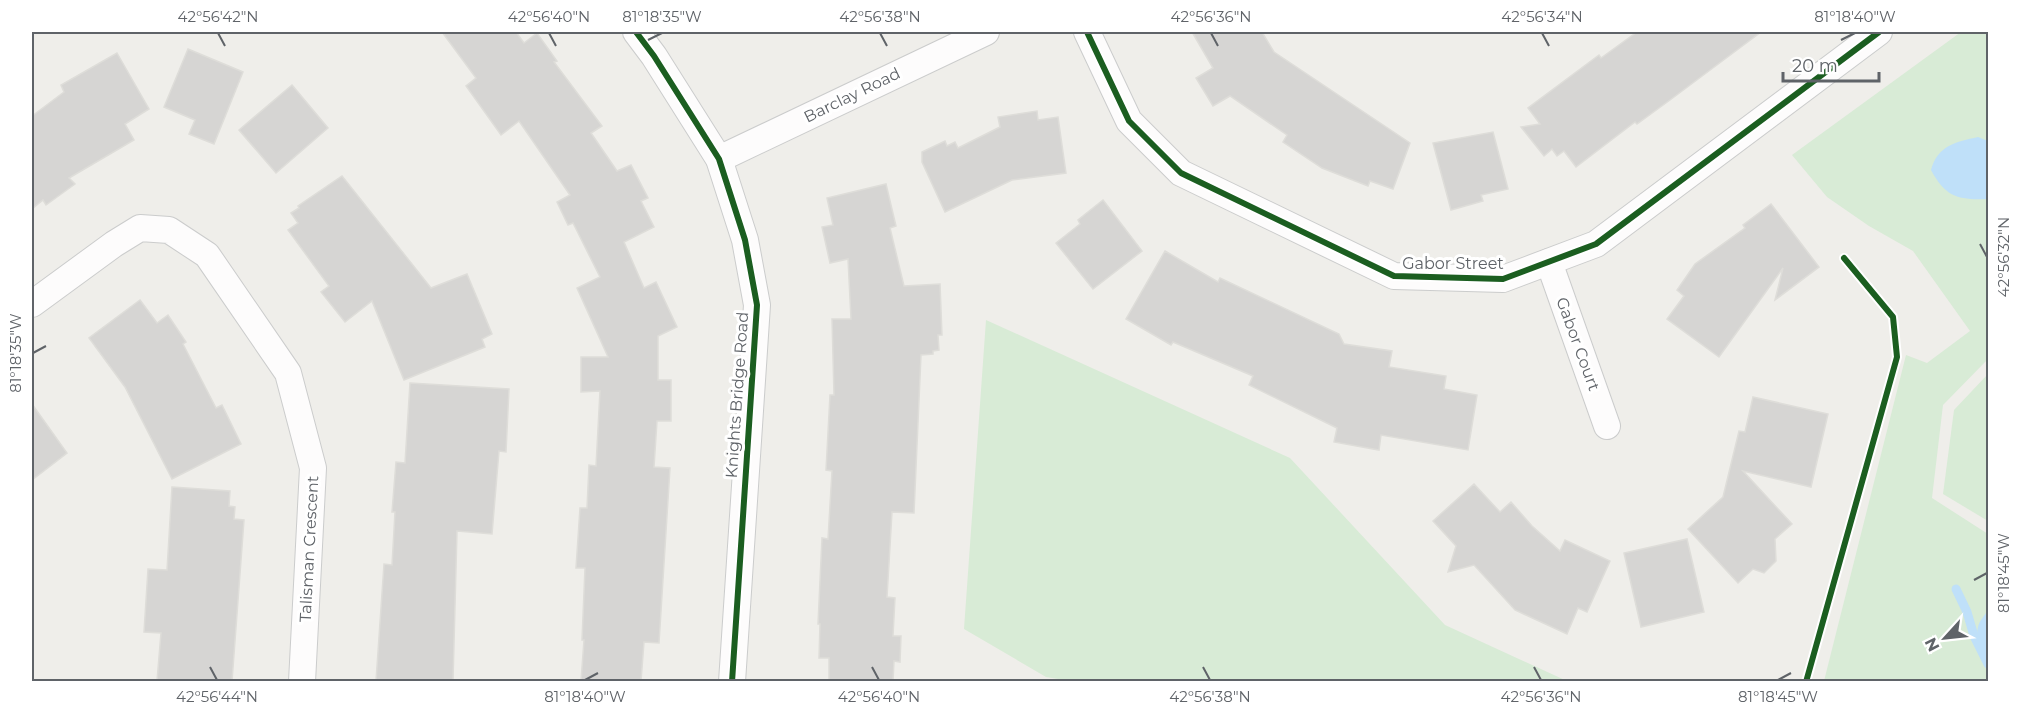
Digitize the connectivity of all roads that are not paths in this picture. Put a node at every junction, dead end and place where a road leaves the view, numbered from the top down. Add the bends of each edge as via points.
1 (636, 32) edge
2 (986, 32) edge
3 (1087, 32) edge
4 (1879, 32) edge
5 (719, 159) junction
6 (1549, 262) junction
7 (32, 304) edge
8 (1607, 426) dead end
9 (302, 681) edge
10 (732, 681) edge

1 - 5 street, Knights Bridge Road
2 - 5 street, Barclay Road
3 - 6 street, Gabor Street via 1130,121 1181,173 1394,276 1503,279
4 - 6 street, Gabor Street via 1596,244
5 - 10 street, Knights Bridge Road via 745,240 757,305
6 - 8 street, Gabor Court
7 - 9 street, Talisman Crescent via 140,228 169,230 207,255 288,374 313,468

